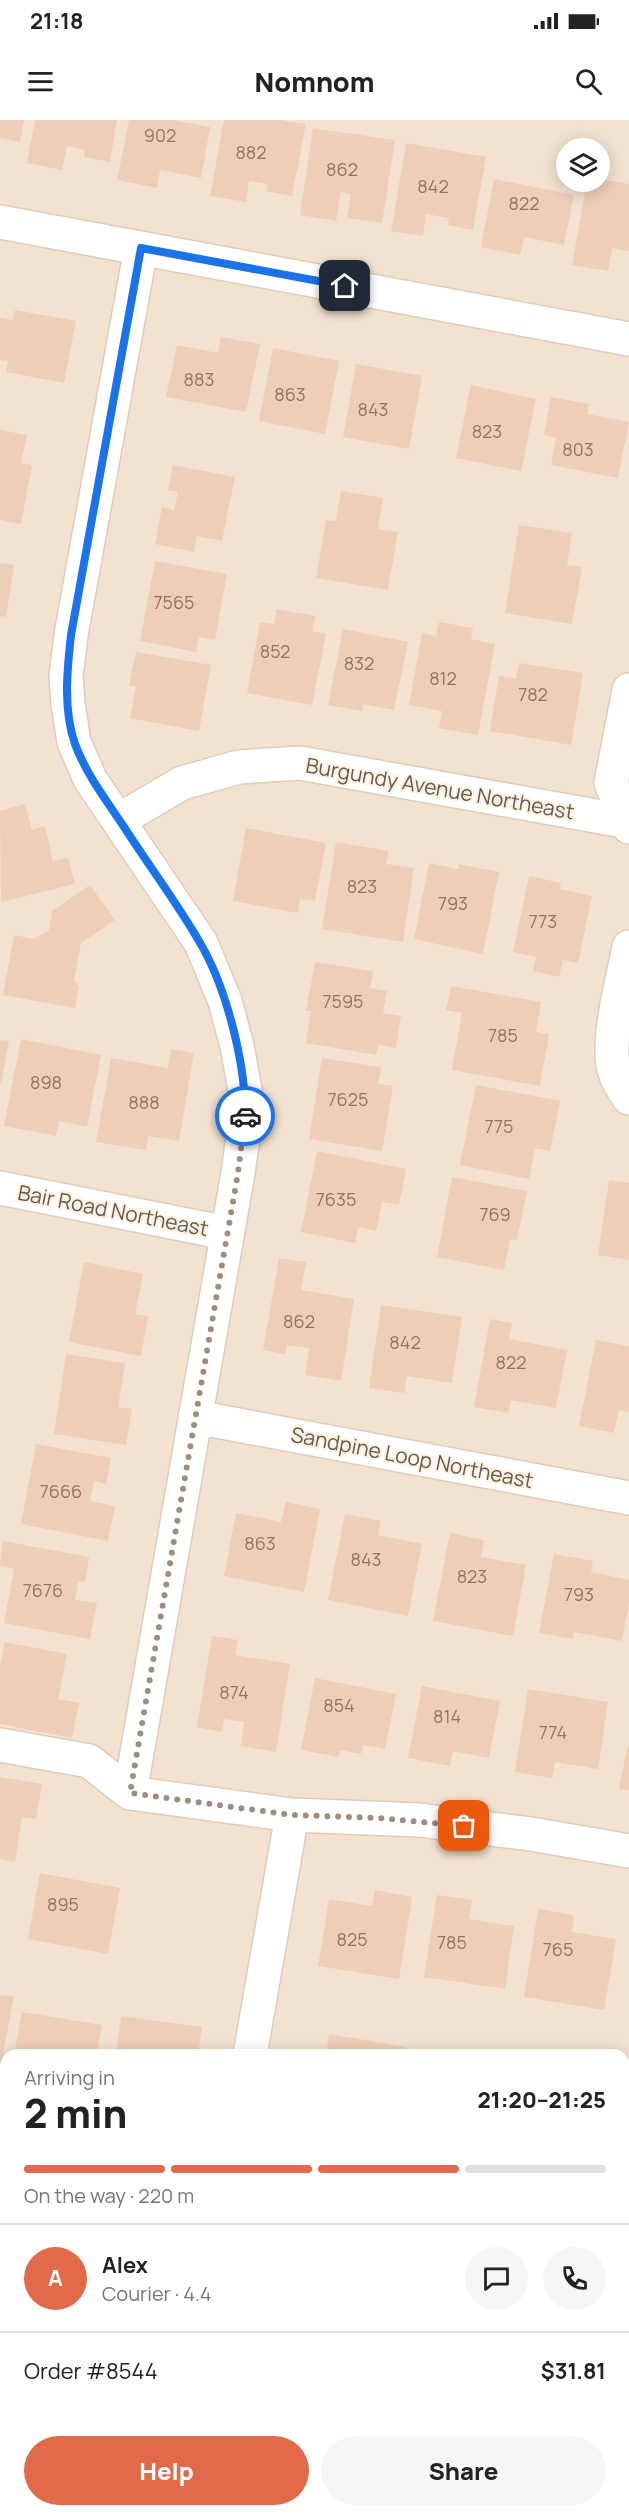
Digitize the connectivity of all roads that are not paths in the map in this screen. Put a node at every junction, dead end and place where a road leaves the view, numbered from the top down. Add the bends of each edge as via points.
1 (0, 222) edge
2 (141, 248) junction
3 (629, 339) edge
4 (629, 690) edge
5 (119, 820) junction
6 (628, 824) edge
7 (629, 947) edge
8 (629, 1098) edge
9 (0, 1188) edge
10 (227, 1233) junction
11 (195, 1417) junction
12 (629, 1498) edge
13 (0, 1745) edge
14 (130, 1793) junction
15 (292, 1815) junction
16 (629, 1851) edge
17 (251, 2049) edge

1 - 2 street
2 - 3 street
2 - 5 street via 66,676 74,742 90,779
4 - 6 street via 611,783
5 - 6 street, Burgundy Avenue Northeast via 182,783 239,767 300,763
5 - 10 street via 201,943 225,1001 237,1046 245,1090 244,1130
7 - 8 street via 613,1038 613,1067
9 - 10 street, Bair Road Northeast
10 - 11 street
11 - 12 street, Sandpine Loop Northeast
11 - 14 street
13 - 14 street via 89,1761
14 - 15 street
15 - 16 street via 419,1820 531,1833
15 - 17 street

